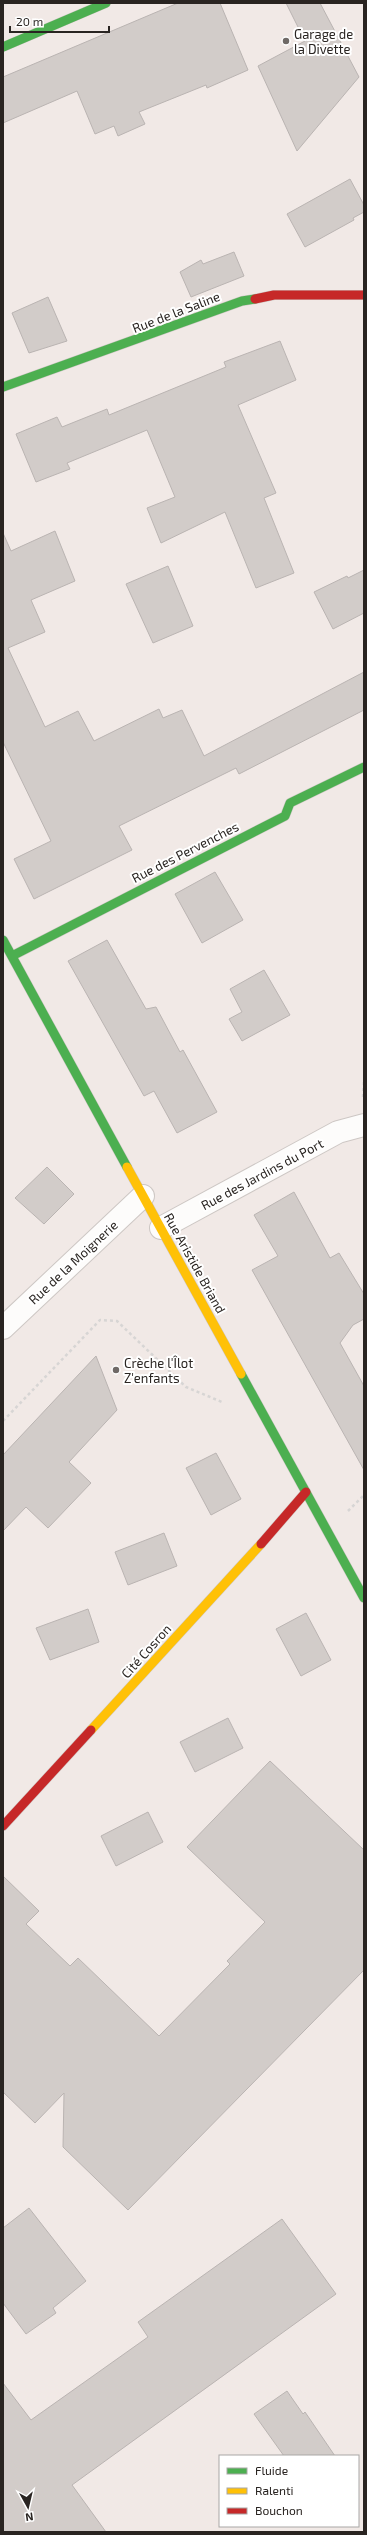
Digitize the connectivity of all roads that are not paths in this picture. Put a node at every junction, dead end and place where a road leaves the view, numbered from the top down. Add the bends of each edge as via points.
1 (106, 3) edge
2 (3, 47) edge
3 (364, 295) edge
4 (3, 387) edge
5 (364, 767) edge
6 (3, 940) edge
7 (12, 956) junction
8 (364, 1125) edge
9 (143, 1196) junction
10 (161, 1228) junction
11 (3, 1328) edge
12 (306, 1492) junction
13 (364, 1598) edge
14 (3, 1826) edge

1 - 2 street
3 - 4 street, Rue de la Saline via 274,295 242,301
5 - 7 street, Rue des Pervenches via 290,803 284,816
6 - 7 street, Rue Aristide Briand
7 - 9 street, Rue Aristide Briand
8 - 10 street, Rue des Jardins du Port via 338,1132
9 - 10 street, Rue Aristide Briand
9 - 11 street, Rue de la Moignerie
10 - 12 street, Rue Aristide Briand
12 - 13 street, Rue Aristide Briand
12 - 14 street, Cité Cosron via 293,1510

